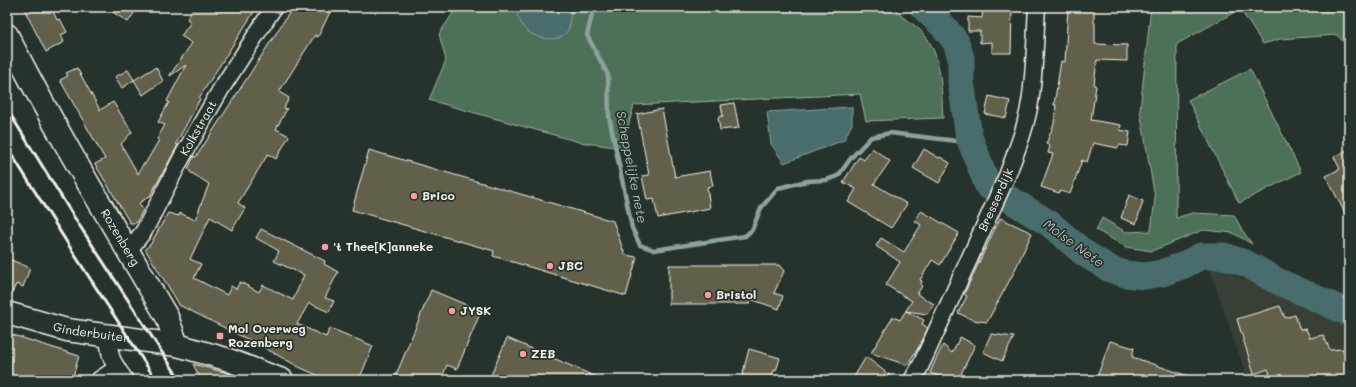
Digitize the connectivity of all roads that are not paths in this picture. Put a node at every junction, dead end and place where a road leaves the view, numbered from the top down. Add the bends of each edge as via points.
1 (274, 7) edge
2 (1037, 7) edge
3 (7, 35) edge
4 (128, 251) junction
5 (7, 313) edge
6 (108, 336) junction
7 (177, 345) junction
8 (121, 374) edge
9 (99, 380) edge
10 (282, 380) edge
11 (912, 380) edge

1 - 4 street, Kolkstraat via 221,89 144,231
2 - 11 street, Bresserdijk via 1030,102 1020,144
3 - 4 street, Rozenberg via 75,162
4 - 7 street, Rozenberg via 167,317
5 - 6 street, Ginderbuiten via 67,330
6 - 7 street, Ginderbuiten
6 - 8 street via 111,361
7 - 10 street via 226,359
8 - 9 street

